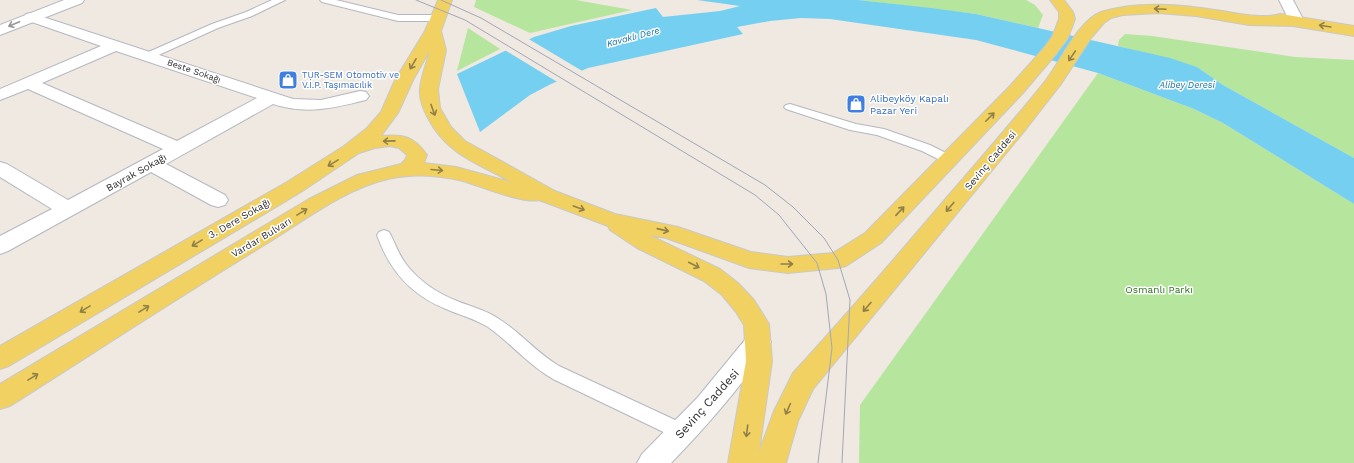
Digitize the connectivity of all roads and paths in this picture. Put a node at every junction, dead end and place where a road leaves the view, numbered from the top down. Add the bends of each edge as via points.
1 (77, 0) edge
2 (280, 0) edge
3 (324, 0) edge
4 (444, 0) edge
5 (1057, 0) edge
6 (1176, 0) edge
7 (1286, 0) edge
8 (31, 17) junction
9 (1296, 21) junction
10 (436, 24) junction
11 (0, 30) edge
12 (1354, 31) edge
13 (116, 45) junction
14 (148, 56) junction
15 (28, 83) junction
16 (0, 95) edge
17 (360, 96) dead end
18 (272, 98) junction
19 (790, 107) dead end
20 (179, 149) junction
21 (351, 150) junction
22 (948, 159) junction
23 (152, 164) junction
24 (0, 168) edge
25 (406, 170) junction
26 (548, 196) junction
27 (218, 200) dead end
28 (68, 209) junction
29 (611, 220) junction
30 (384, 235) dead end
31 (0, 246) edge
32 (758, 342) junction
33 (0, 360) edge
34 (0, 398) edge
35 (682, 432) junction
36 (652, 463) edge
37 (743, 463) edge
38 (771, 463) edge

1 - 8 street
2 - 14 lane
3 - 10 lane via 398,18
4 - 10 main road, 3. Dere Sokağı
22 -> 5 main road via 1032,73 1060,38 1065,28 1066,12
6 - 9 main road
7 - 9 street
8 -> 11 street
8 - 13 street, Beste Sokağı
12 -> 9 main road
9 -> 38 main road, Sevinç Caddesi via 1264,21 1179,10 1141,8 1106,15 1095,22 1055,80 803,381 784,417
10 -> 21 main road, 3. Dere Sokağı via 404,80 389,113 374,132
10 -> 26 main road via 438,50 429,89 431,108 442,130 477,158 507,171
13 - 14 street, Beste Sokağı
13 - 15 street
14 - 18 street, Beste Sokağı
15 - 16 street
15 - 20 street
17 - 18 street, Beste Sokağı via 321,105 291,104
18 - 20 street, Bayrak Sokağı
19 - 22 lane via 854,127 880,132 926,148
20 - 23 street, Bayrak Sokağı
25 -> 21 main road via 417,155 415,149 407,143 384,141
21 -> 33 main road, 3. Dere Sokağı via 301,183
29 -> 22 main road via 670,232 749,260 771,264 788,265 838,260 873,238
23 - 27 street
23 - 28 street, Bayrak Sokağı
24 - 28 street
25 -> 26 main road, Vardar Bulvarı via 448,171 522,192
34 -> 25 main road, Vardar Bulvarı via 325,198 356,182
26 -> 29 main road
28 - 31 street, Bayrak Sokağı
29 -> 32 main road via 645,243 712,275 730,289 756,324
30 - 35 lane via 402,273 415,285 446,303 486,318 533,357 566,379
32 - 35 street, Sevinç Caddesi via 711,403
32 -> 37 main road via 759,361
35 - 36 street, Sevinç Caddesi

